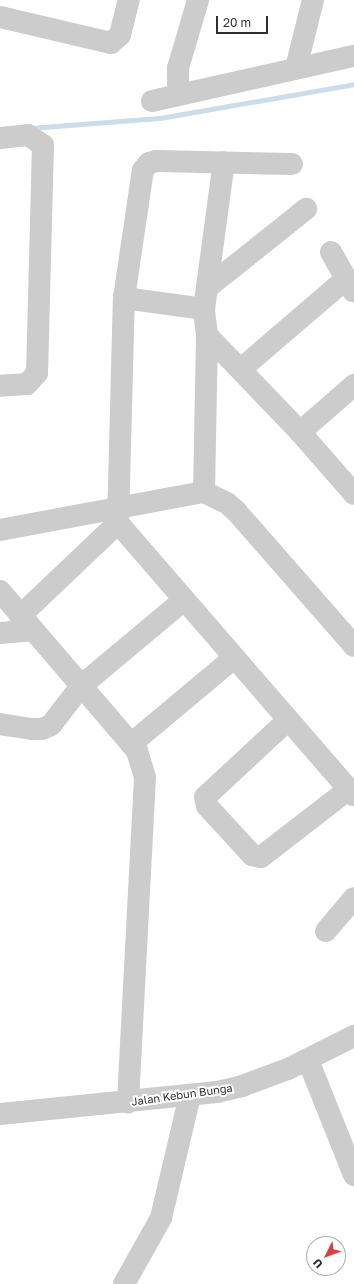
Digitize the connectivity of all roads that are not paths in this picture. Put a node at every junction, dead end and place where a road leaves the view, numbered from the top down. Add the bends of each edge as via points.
1 (129, 0) edge
2 (198, 0) edge
3 (313, 0) edge
4 (0, 17) edge
5 (354, 56) edge
6 (296, 68) junction
7 (178, 94) junction
8 (152, 101) dead end
9 (0, 138) edge
10 (224, 162) junction
11 (292, 164) dead end
12 (306, 210) dead end
13 (331, 252) dead end
14 (350, 286) edge
15 (124, 298) junction
16 (205, 299) junction
17 (207, 334) junction
18 (241, 369) junction
19 (354, 385) edge
20 (0, 386) edge
21 (300, 432) junction
22 (204, 492) junction
23 (354, 494) edge
24 (118, 514) junction
25 (0, 530) edge
26 (0, 591) edge
27 (184, 600) junction
28 (26, 623) junction
29 (0, 633) edge
30 (354, 646) edge
31 (234, 658) junction
32 (80, 686) junction
33 (288, 720) junction
34 (0, 724) edge
35 (131, 744) junction
36 (351, 792) edge
37 (354, 898) edge
38 (326, 931) dead end
39 (354, 1036) edge
40 (308, 1060) junction
41 (190, 1095) junction
42 (128, 1103) junction
43 (0, 1114) edge
44 (354, 1175) edge
45 (124, 1284) edge

1 - 4 street via 120,35 111,44
2 - 7 street via 177,73
3 - 6 street
5 - 6 street
6 - 7 street
7 - 8 street
9 - 20 street via 28,135 43,145 37,373 27,384
10 - 11 street
10 - 15 street via 156,161 149,163 143,170
10 - 16 street
12 - 16 street
13 - 14 street
14 - 18 street
15 - 16 street
15 - 24 street
16 - 17 street
17 - 18 street
17 - 22 street
18 - 21 street
19 - 21 street
21 - 23 street
22 - 24 street
22 - 30 street via 227,503 236,511
24 - 25 street
24 - 27 street
24 - 28 street
26 - 28 street
27 - 31 street
27 - 32 street
28 - 29 street
28 - 32 street
31 - 33 street
31 - 35 street
32 - 34 street via 51,725 32,729
32 - 35 street
33 - 36 street
33 - 36 street via 205,797 207,806 252,855 261,857
35 - 42 street via 137,752 145,777
37 - 38 street
39 - 40 street, Jalan Kebun Bunga
40 - 41 street, Jalan Kebun Bunga via 242,1086
40 - 44 street
41 - 42 street, Jalan Kebun Bunga
41 - 45 street via 161,1218
42 - 43 street, Jalan Kebun Bunga

